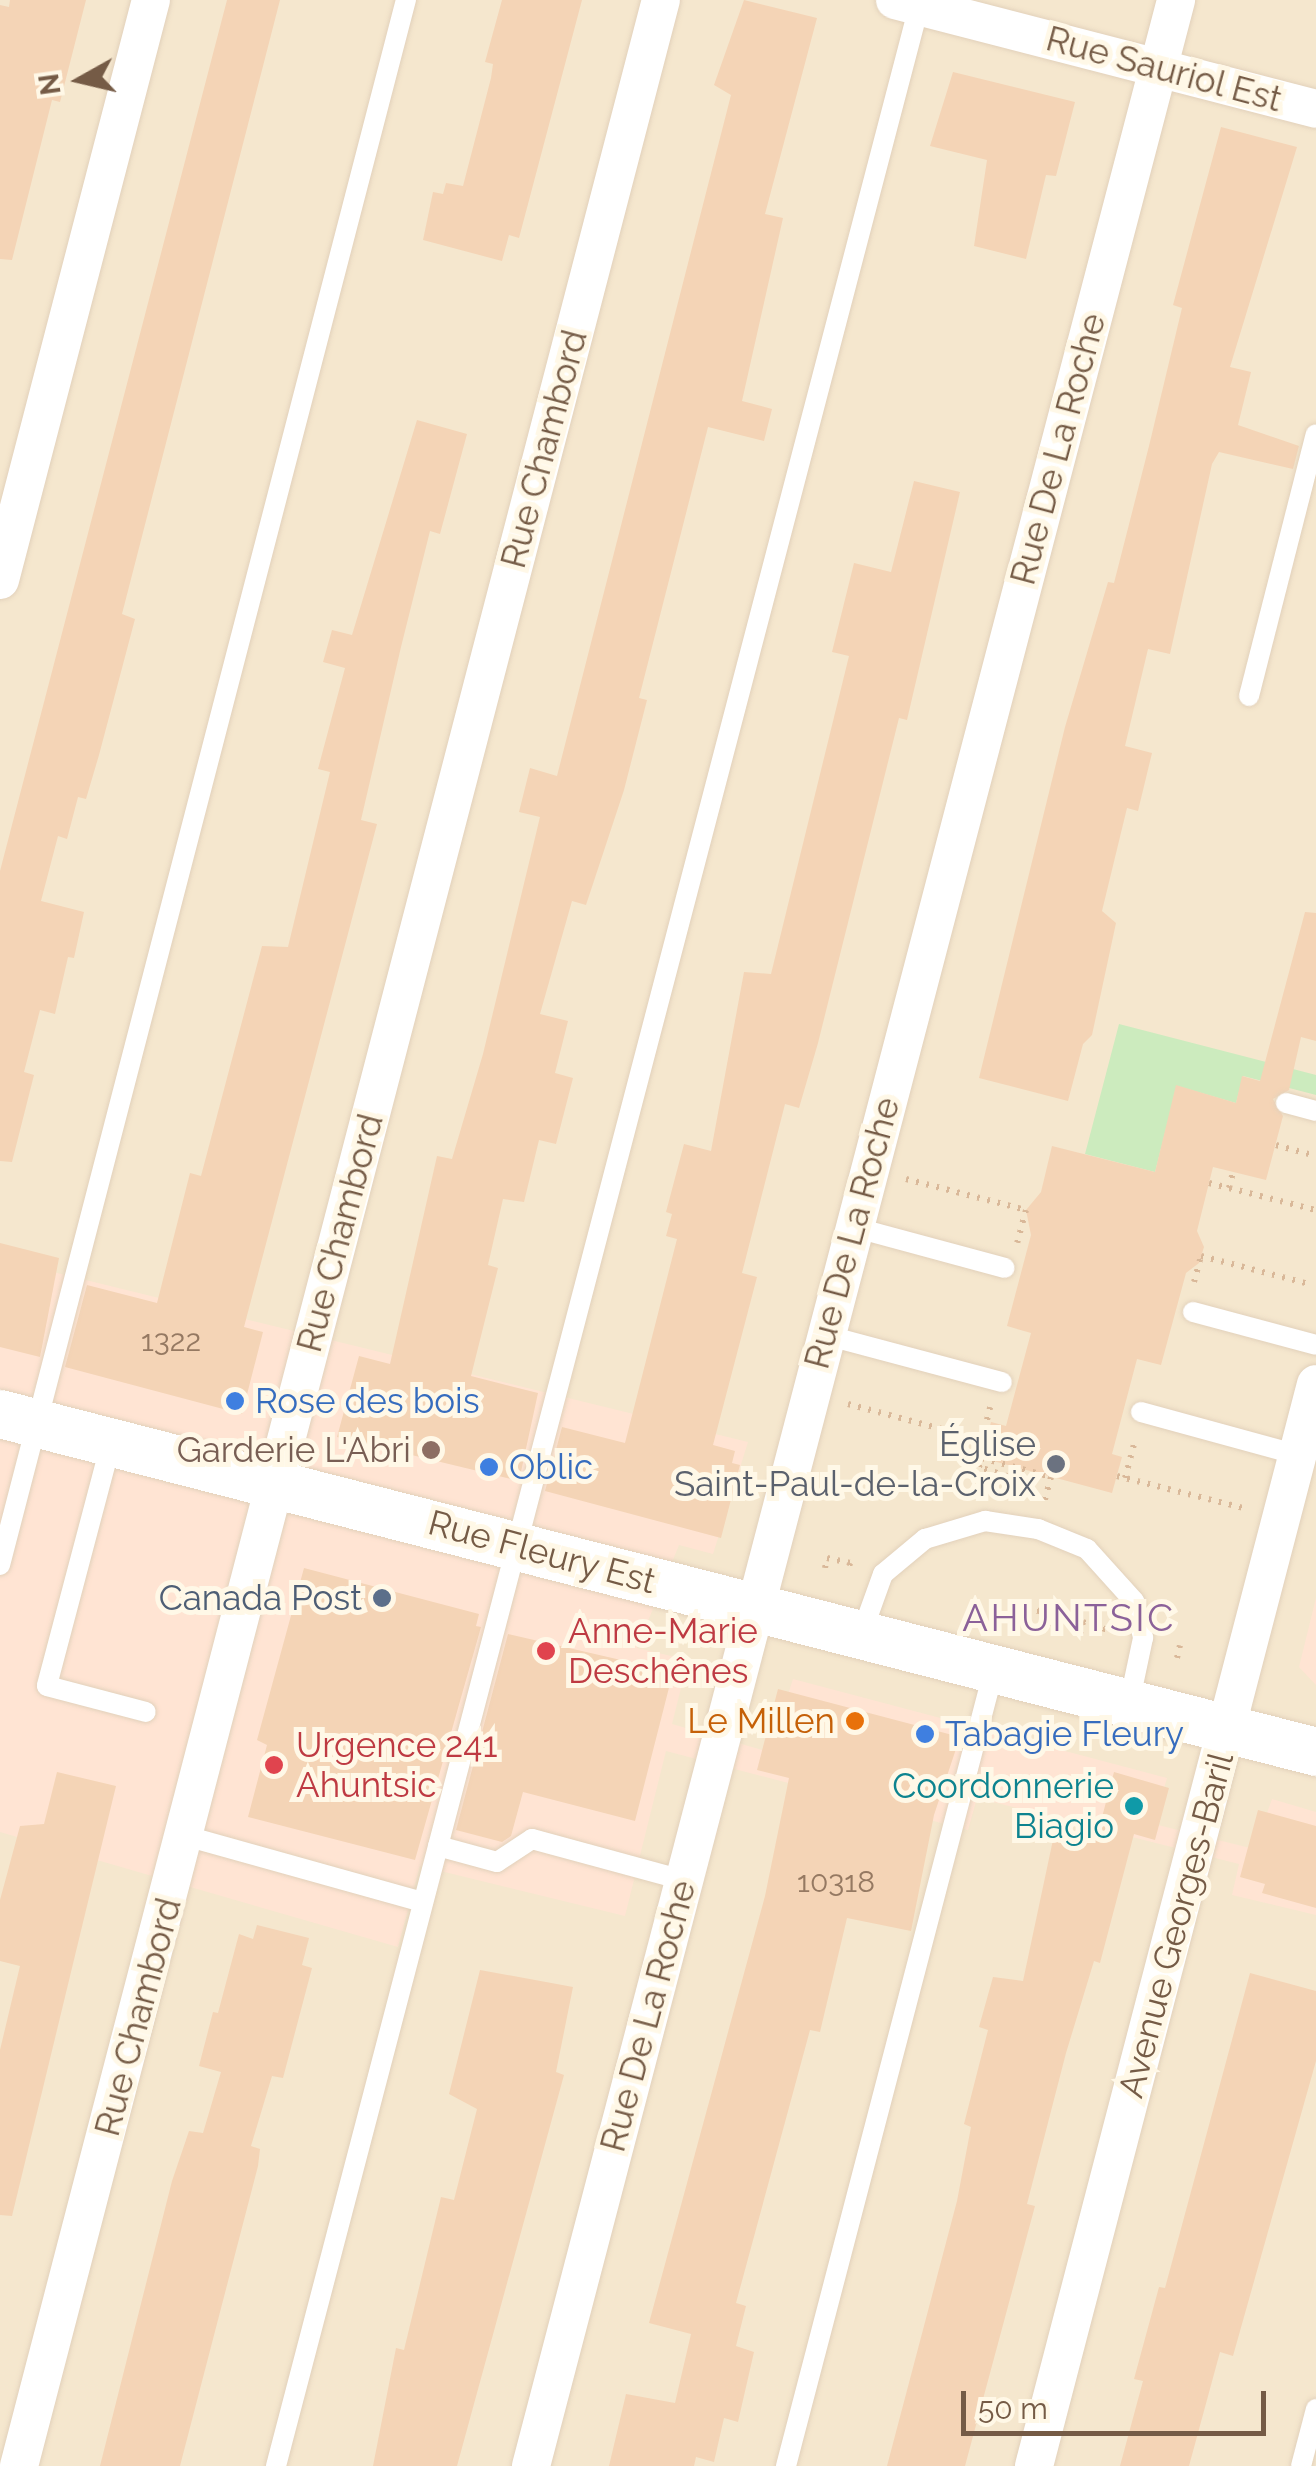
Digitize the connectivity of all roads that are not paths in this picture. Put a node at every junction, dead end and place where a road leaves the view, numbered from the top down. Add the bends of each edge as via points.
1 (151, 0) edge
2 (406, 0) edge
3 (660, 0) edge
4 (1176, 0) edge
5 (907, 3) edge
6 (1158, 67) junction
7 (1316, 109) edge
8 (1316, 434) edge
9 (0, 580) edge
10 (1249, 696) dead end
11 (1286, 1103) dead end
12 (1316, 1111) edge
13 (853, 1227) junction
14 (1005, 1268) dead end
15 (1193, 1312) dead end
16 (825, 1334) junction
17 (1316, 1345) edge
18 (1002, 1382) dead end
19 (1316, 1384) edge
20 (1140, 1412) dead end
21 (18, 1419) edge
22 (111, 1443) junction
23 (1298, 1454) junction
24 (276, 1484) junction
25 (517, 1545) junction
26 (0, 1565) edge
27 (753, 1607) junction
28 (861, 1635) junction
29 (994, 1668) junction
30 (1129, 1704) junction
31 (146, 1712) dead end
32 (1227, 1729) junction
33 (1316, 1752) edge
34 (186, 1836) junction
35 (438, 1846) junction
36 (684, 1880) junction
37 (423, 1902) junction
38 (1316, 2408) edge
39 (19, 2466) edge
40 (276, 2466) edge
41 (531, 2466) edge
42 (786, 2466) edge
43 (1034, 2466) edge
44 (1301, 2466) edge

1 - 9 street
2 - 21 lane
3 - 24 street, Rue Chambord
4 - 6 street, Rue De La Roche
5 - 6 street, Rue Sauriol Est
5 - 25 lane
6 - 7 street, Rue Sauriol Est
6 - 13 street, Rue De La Roche
8 - 10 lane
11 - 12 lane
13 - 14 lane
13 - 16 street, Rue De La Roche
15 - 17 lane
16 - 18 lane
16 - 27 street, Rue De La Roche
19 - 23 street, Avenue Georges-Baril
20 - 23 lane
21 - 22 street, Rue Fleury Est
21 - 26 lane
22 - 24 street, Rue Fleury Est
22 - 31 lane via 48,1686
23 - 32 street, Avenue Georges-Baril
24 - 25 street, Rue Fleury Est
24 - 34 street, Rue Chambord
25 - 27 street, Rue Fleury Est
25 - 35 lane
27 - 28 street, Rue Fleury Est
27 - 36 street, Rue De La Roche
28 - 29 street, Rue Fleury Est
28 - 30 lane via 883,1574 925,1539 986,1521 1038,1529 1087,1549 1134,1601 1144,1638
29 - 30 street, Rue Fleury Est
29 - 42 lane
30 - 32 street, Rue Fleury Est
32 - 33 street, Rue Fleury Est
32 - 43 street, Avenue Georges-Baril
34 - 37 lane
34 - 39 street, Rue Chambord
35 - 36 lane via 497,1862 532,1839
35 - 37 lane
36 - 41 street, Rue De La Roche
37 - 40 lane
38 - 44 lane

